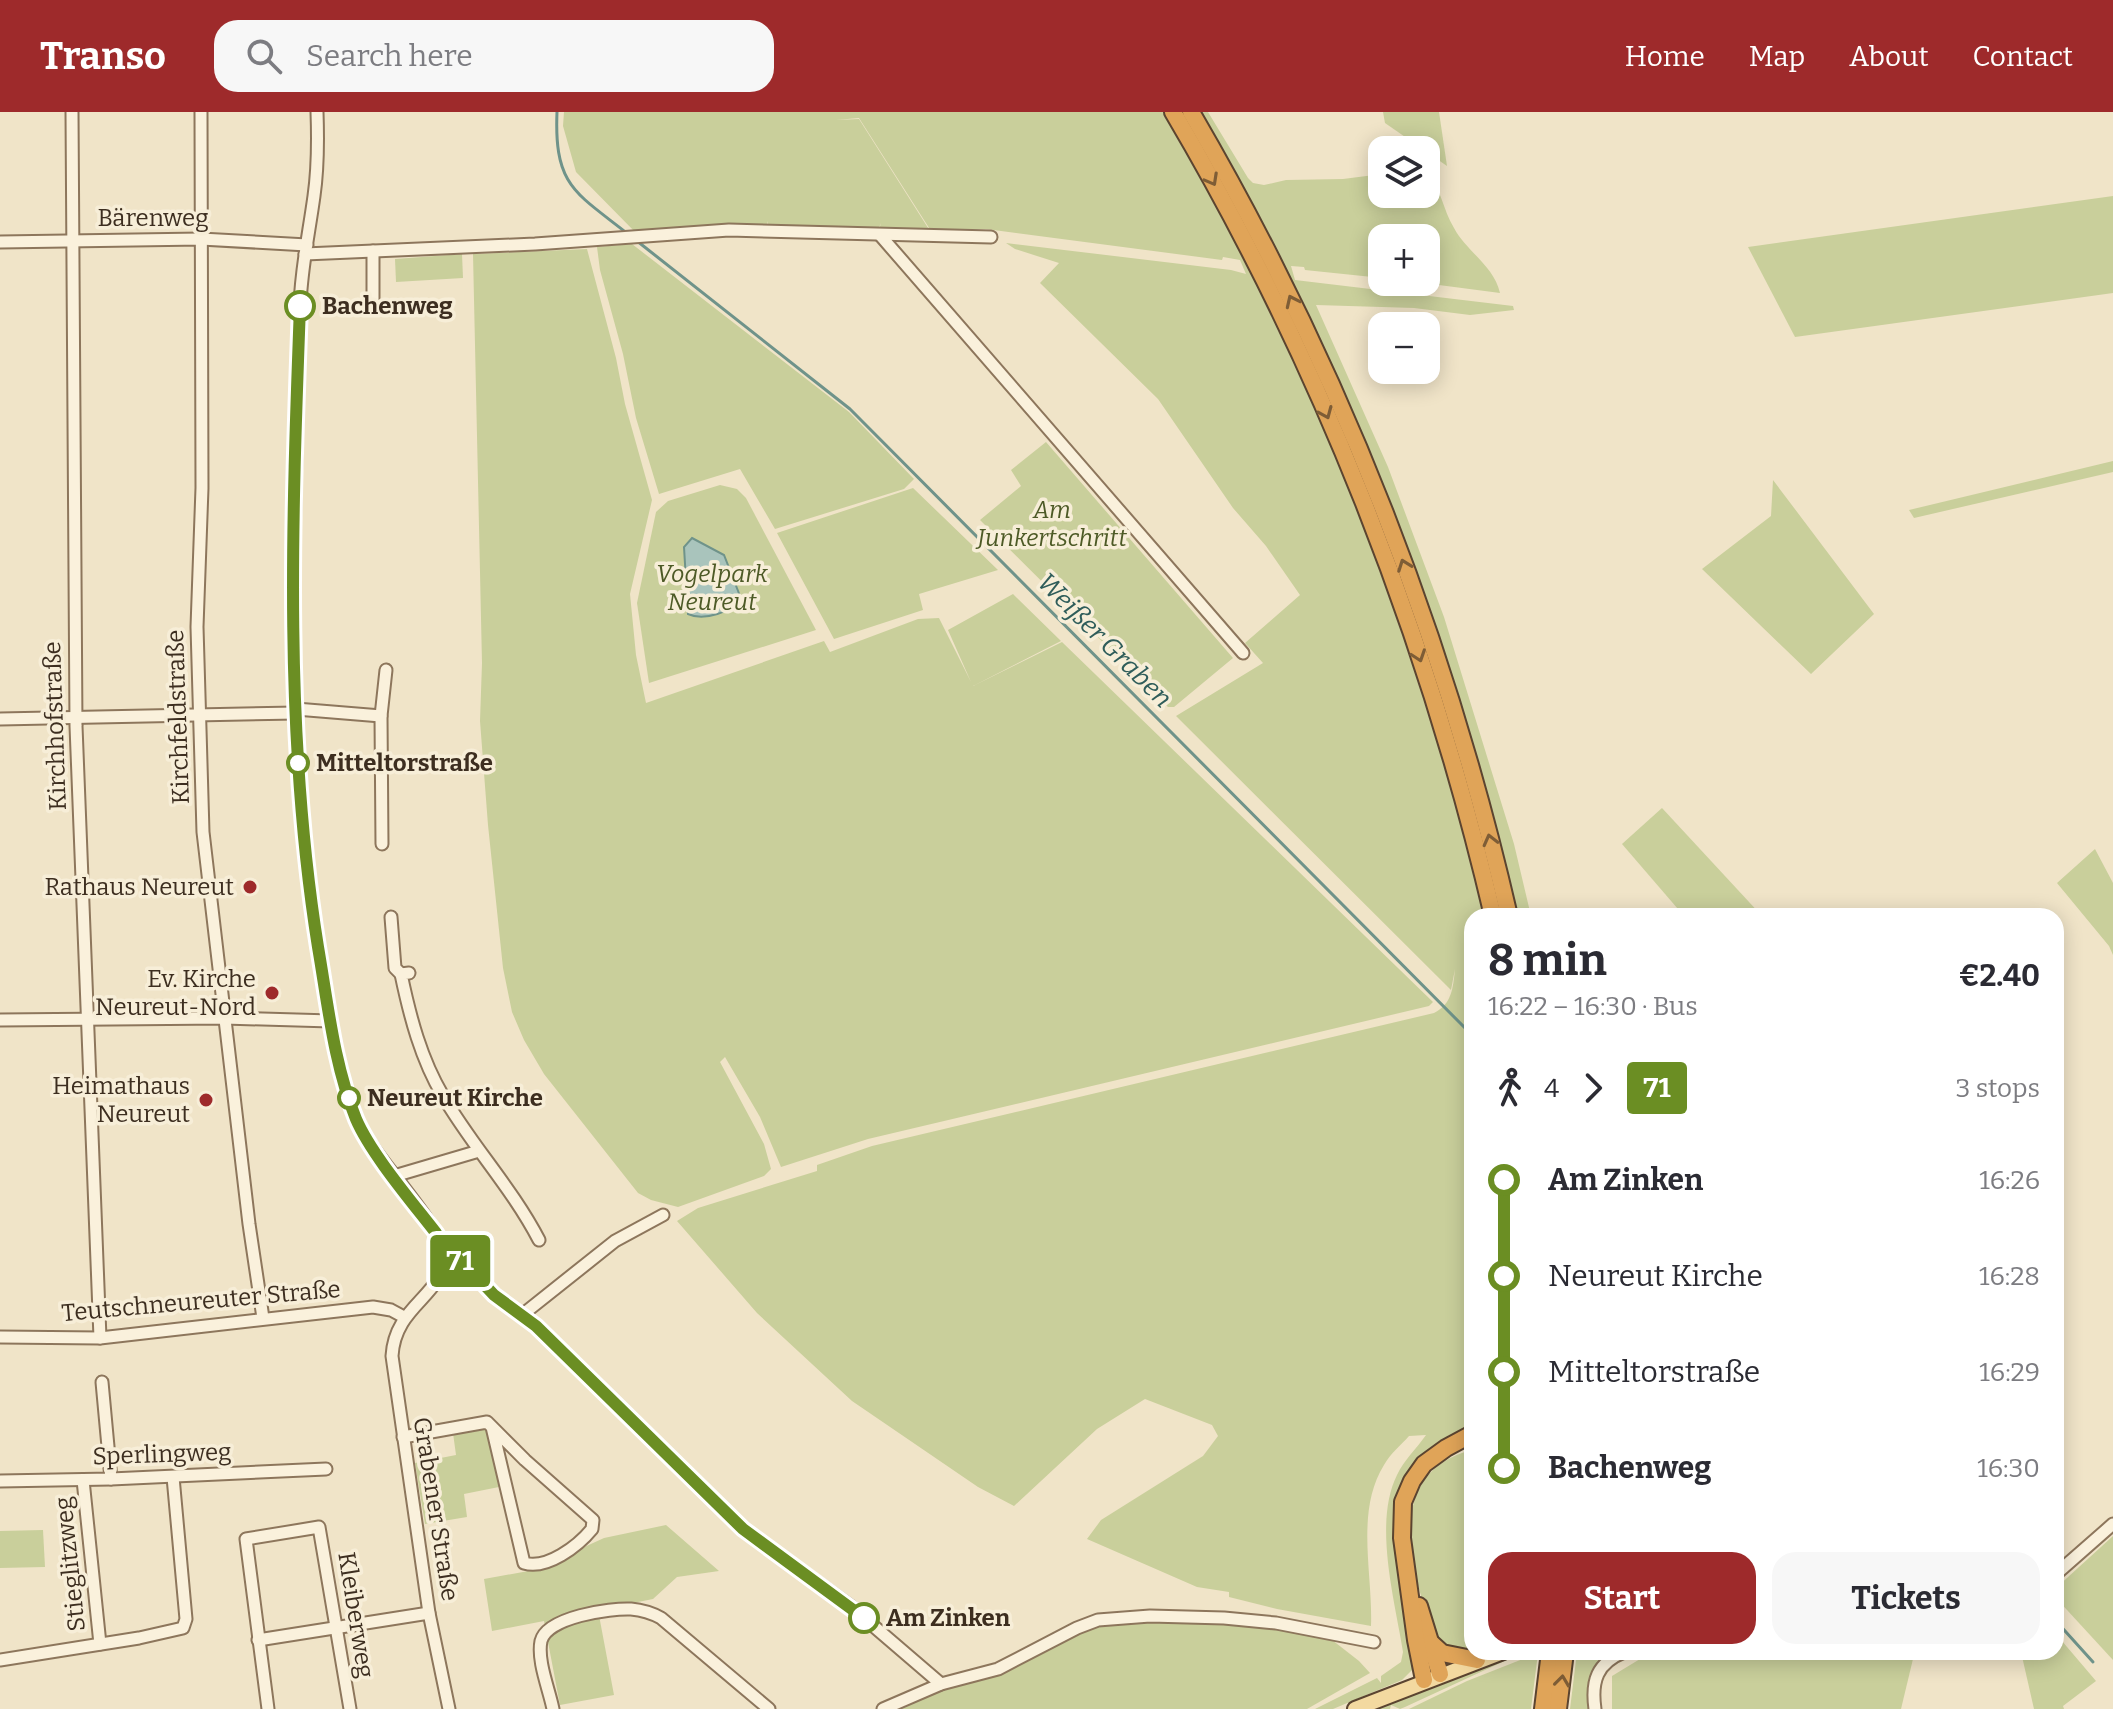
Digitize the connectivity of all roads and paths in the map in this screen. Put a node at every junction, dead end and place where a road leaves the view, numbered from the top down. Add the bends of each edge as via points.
1 (72, 112) edge
2 (201, 112) edge
3 (317, 112) edge
4 (1173, 112) edge
5 (1191, 112) edge
6 (880, 235) junction
7 (991, 237) dead end
8 (201, 239) junction
9 (73, 241) junction
10 (0, 242) edge
11 (306, 249) junction
12 (373, 251) junction
13 (373, 305) dead end
14 (1243, 653) dead end
15 (386, 670) dead end
16 (296, 711) junction
17 (199, 715) junction
18 (381, 716) junction
19 (75, 718) junction
20 (0, 719) edge
21 (382, 844) dead end
22 (1491, 908) edge
23 (1507, 908) edge
24 (391, 917) dead end
25 (224, 1018) junction
26 (0, 1020) edge
27 (89, 1021) junction
28 (331, 1021) junction
29 (479, 1151) junction
30 (394, 1176) junction
31 (663, 1215) dead end
32 (539, 1240) dead end
33 (444, 1259) junction
34 (522, 1315) junction
35 (404, 1317) junction
36 (263, 1318) junction
37 (0, 1337) edge
38 (100, 1338) junction
39 (102, 1382) dead end
40 (492, 1427) junction
41 (403, 1437) junction
42 (1464, 1438) edge
43 (1464, 1449) edge
44 (326, 1469) dead end
45 (173, 1477) junction
46 (111, 1479) junction
47 (83, 1480) junction
48 (0, 1481) edge
49 (2113, 1524) edge
50 (2064, 1567) edge
51 (429, 1613) junction
52 (334, 1627) junction
53 (258, 1640) junction
54 (1374, 1642) dead end
55 (1431, 1643) junction
56 (100, 1644) junction
57 (1464, 1657) edge
58 (0, 1660) edge
59 (1477, 1660) edge
60 (1549, 1660) edge
61 (1564, 1660) edge
62 (1608, 1660) edge
63 (1432, 1677) junction
64 (941, 1684) junction
65 (268, 1709) edge
66 (350, 1709) edge
67 (449, 1709) edge
68 (553, 1709) edge
69 (769, 1709) edge
70 (883, 1709) edge
71 (1355, 1709) edge
72 (1543, 1709) edge
73 (1558, 1709) edge
74 (1595, 1709) edge

1 - 9 street, Kirchhofstraße
2 - 8 street, Kirchfeldstraße
3 - 11 street via 316,178
4 -> 22 highway via 1276,305 1365,507 1440,718
23 -> 5 highway via 1443,676 1373,483 1287,290
6 - 7 street
6 - 12 street via 729,230
6 - 14 street
8 - 9 street, Bärenweg
8 - 11 street, Bärenweg
8 - 17 street, Kirchfeldstraße
9 - 10 street, Bärenweg
9 - 19 street, Kirchhofstraße
11 - 12 street
11 - 16 street via 292,626
12 - 13 street
15 - 18 street
16 - 17 street
16 - 18 street
16 - 28 street via 309,890
17 - 19 street
17 - 25 street, Kirchfeldstraße via 205,856
18 - 21 street
19 - 20 street
19 - 27 street, Kirchhofstraße
24 - 29 street via 395,968 405,974 413,1027 431,1074
25 - 27 street
25 - 28 street
25 - 36 street, Kirchfeldstraße
26 - 27 street
27 - 38 street, Kirchhofstraße
28 - 30 street via 358,1122
29 - 30 street
29 - 32 street
30 - 33 street via 436,1233
31 - 34 street via 615,1241
33 - 34 street via 464,1263
33 - 35 street via 434,1286
34 - 64 street via 743,1529 849,1605
35 - 36 street, Teutschneureuter Straße via 373,1307
35 - 41 street, Grabener Straße via 392,1356
36 - 38 street, Teutschneureuter Straße
37 - 38 street, Teutschneureuter Straße
39 - 46 street
40 - 40 street via 593,1520 585,1538 563,1554 530,1565 522,1561
40 - 41 street via 487,1422
41 - 51 street, Grabener Straße
42 - 63 highway via 1424,1464 1403,1502 1402,1538 1416,1640
43 - 55 highway via 1429,1468 1408,1508 1417,1596
44 - 45 street, Sperlingweg
45 - 46 street, Sperlingweg
45 - 56 street via 186,1625 180,1631
46 - 47 street, Sperlingweg
47 - 48 street, Sperlingweg
47 - 56 street, Stieglitzweg
49 - 50 street
51 - 52 street
51 - 67 street, Grabener Straße
52 - 53 street
52 - 53 street, Kleiberweg via 319,1527 246,1539
52 - 66 street, Kleiberweg
53 - 65 street
54 - 64 street via 1224,1618 1116,1618 1077,1628 998,1669
55 - 57 highway via 1442,1653
55 - 63 highway
56 - 58 street
59 - 63 main road
60 - 72 highway
73 -> 61 highway
62 - 74 street via 1593,1689
63 - 71 main road
64 - 70 street
68 - 69 street via 540,1650 547,1630 562,1621 631,1609 661,1618

